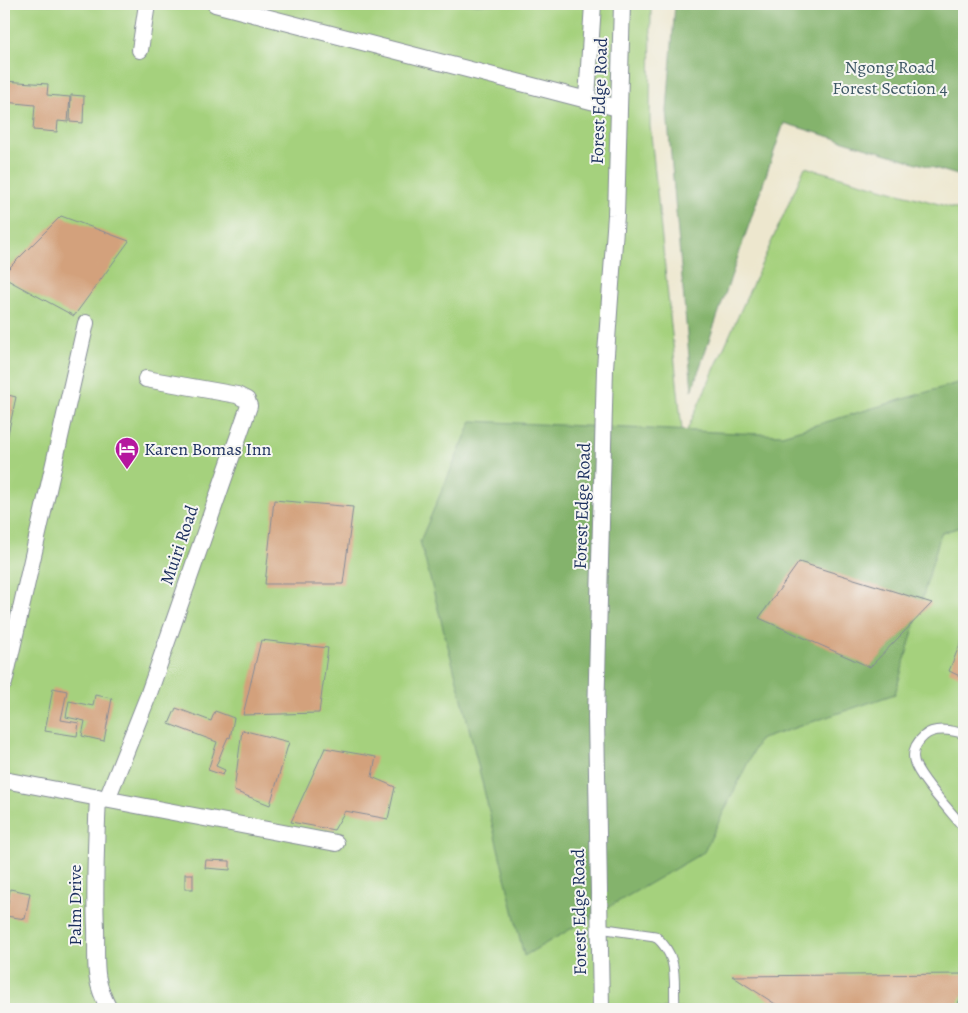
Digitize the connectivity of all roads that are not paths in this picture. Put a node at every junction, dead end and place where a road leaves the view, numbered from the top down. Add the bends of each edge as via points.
1 (147, 4) edge
2 (215, 4) edge
3 (593, 4) edge
4 (622, 4) edge
5 (140, 50) dead end
6 (587, 98) junction
7 (618, 108) junction
8 (86, 323) dead end
9 (146, 379) dead end
10 (4, 683) edge
11 (964, 734) edge
12 (4, 780) edge
13 (102, 798) junction
14 (964, 828) edge
15 (336, 843) dead end
16 (600, 928) junction
17 (109, 1009) edge
18 (601, 1009) edge
19 (675, 1009) edge

1 - 5 street
2 - 6 street
3 - 6 street
4 - 7 street, Forest Edge Road
6 - 7 street
7 - 16 street, Forest Edge Road via 616,215 606,368 596,716
8 - 10 street
9 - 13 street, Muiri Road via 237,395 247,400 249,406 151,687
11 - 14 lane via 938,730 927,734 918,742 914,754 917,770
12 - 13 street
13 - 15 street
13 - 17 street, Palm Drive via 94,900 95,971
16 - 18 street, Forest Edge Road
16 - 19 lane via 655,936 664,945 673,958

